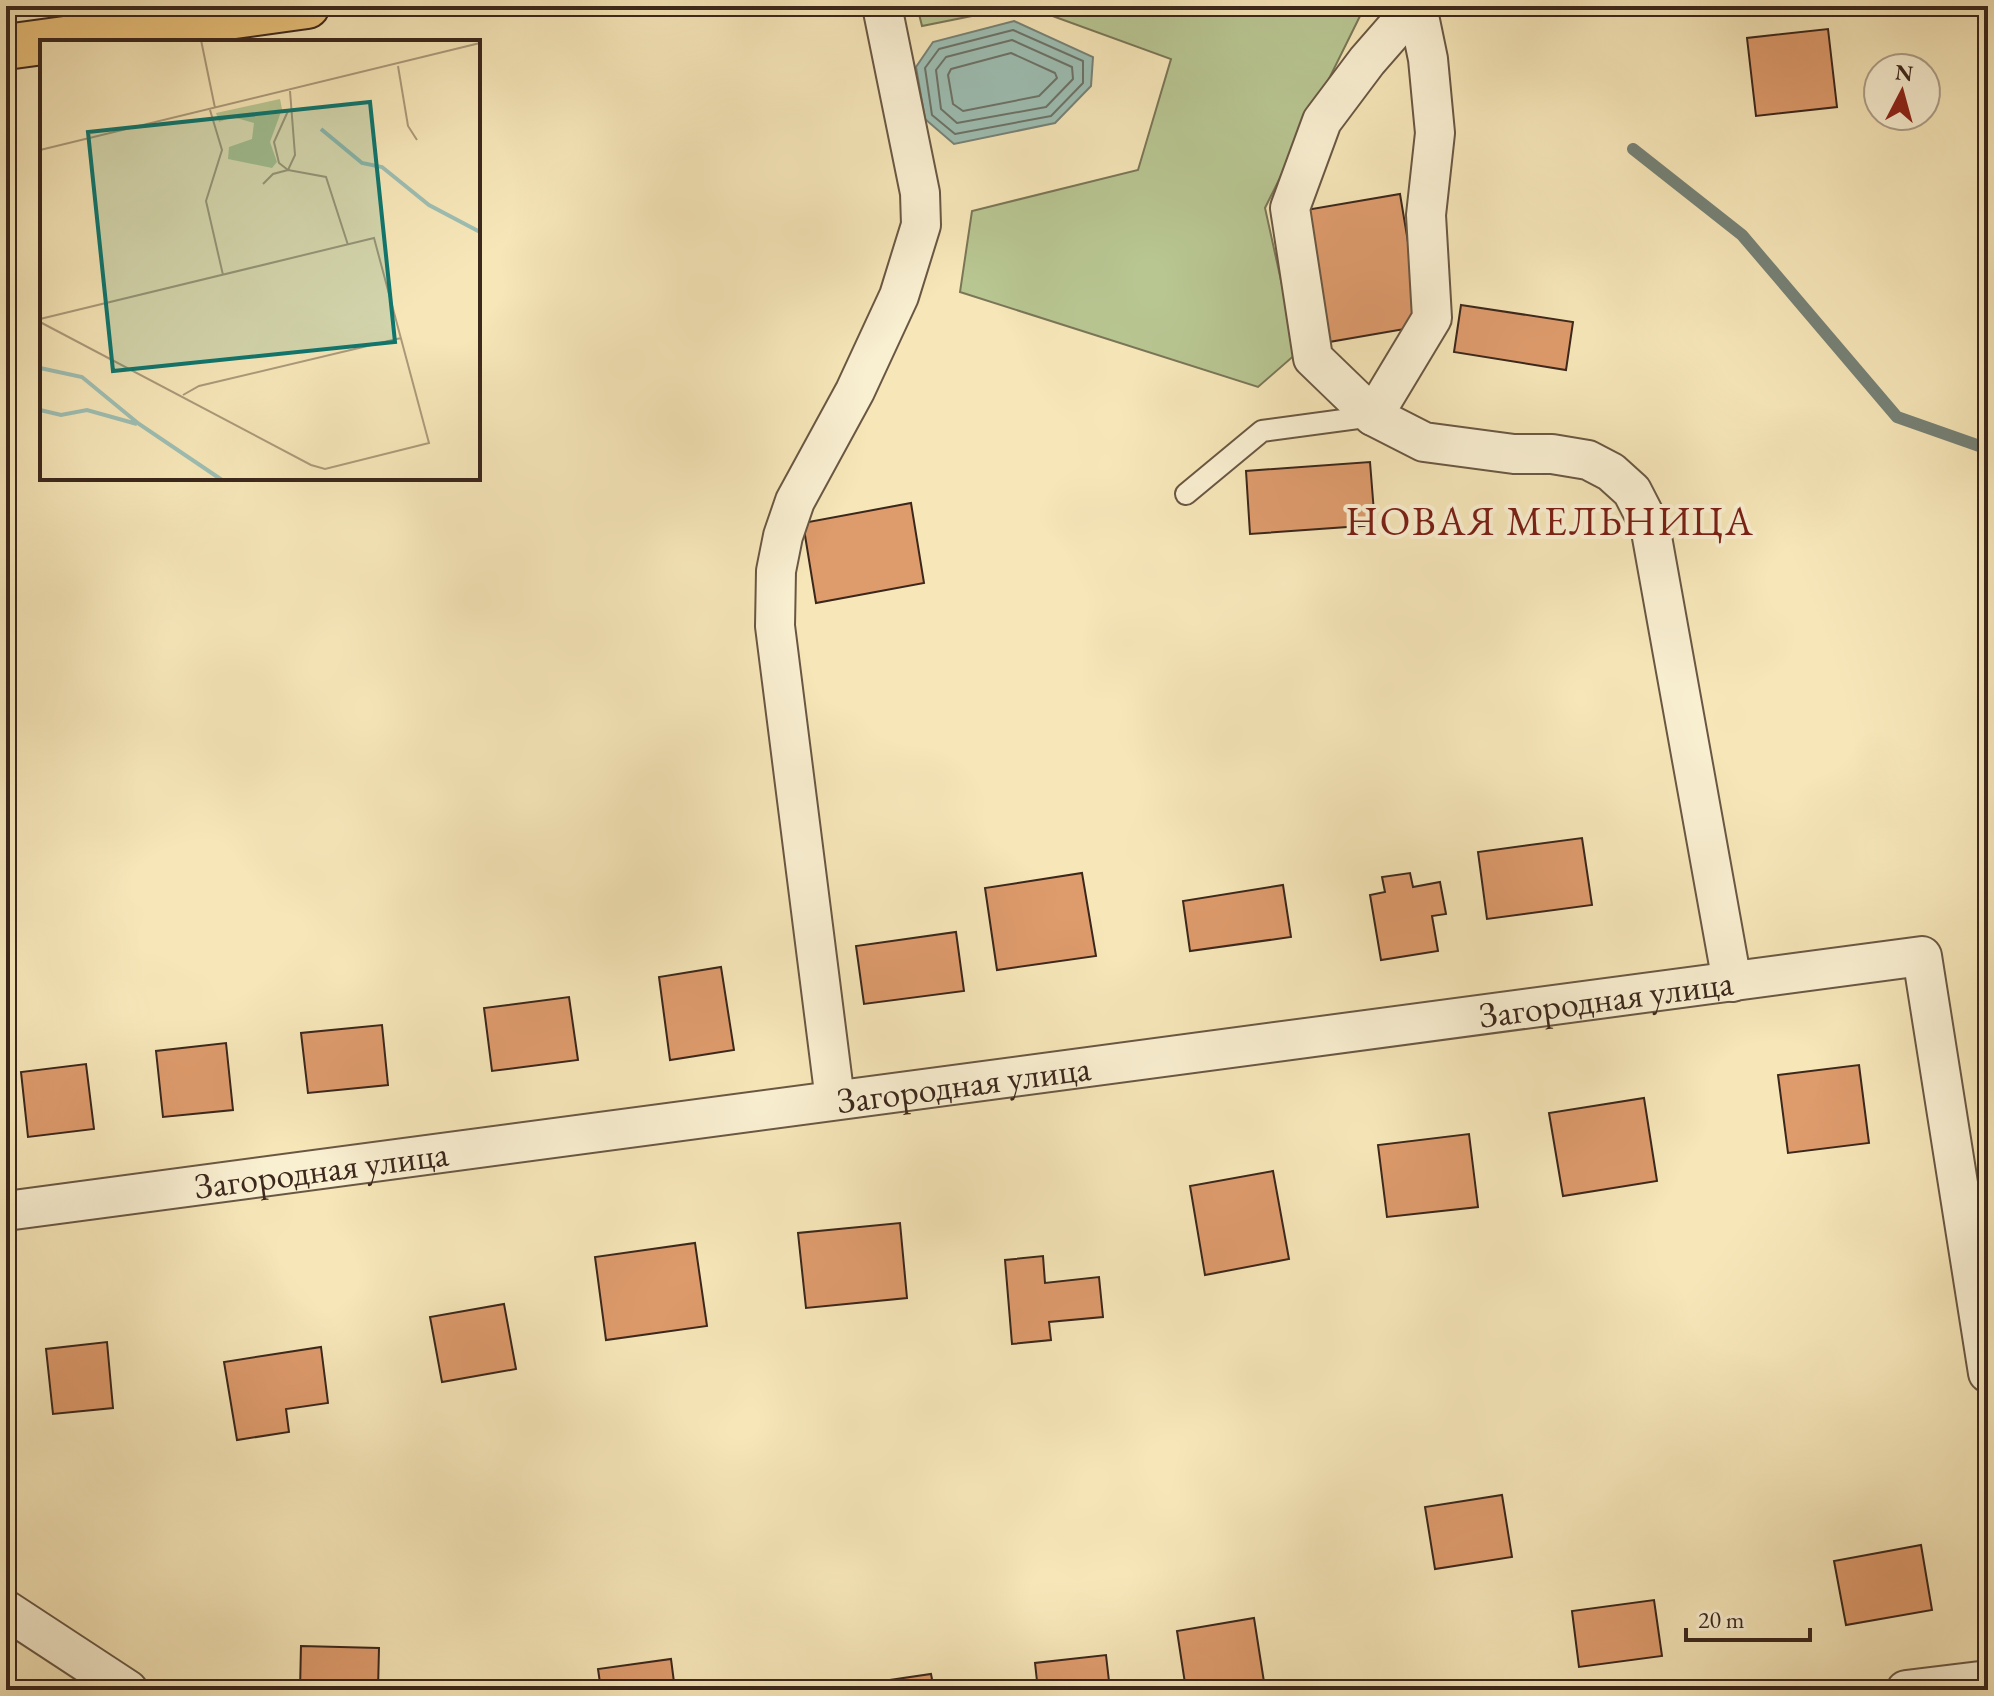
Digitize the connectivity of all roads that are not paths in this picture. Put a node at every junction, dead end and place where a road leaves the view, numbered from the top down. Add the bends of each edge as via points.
1 (307, 6) edge
2 (882, 6) edge
3 (1416, 6) edge
4 (57, 40) edge
5 (40, 42) edge
6 (6, 47) edge
7 (1373, 416) junction
8 (1186, 494) dead end
9 (1732, 982) junction
10 (835, 1100) junction
11 (6, 1211) edge
12 (1988, 1373) edge
13 (6, 1610) edge
14 (1988, 1680) edge
15 (128, 1690) edge
16 (1906, 1690) edge

1 - 4 main road
2 - 10 street via 920,193 921,225 899,296 795,501 776,571 775,626
3 - 7 street via 1428,59 1435,133 1426,215 1432,318
3 - 7 street via 1322,121 1290,208 1313,358
5 - 6 main road
7 - 8 lane via 1262,431
7 - 9 street via 1424,442 1588,460 1632,491 1650,526
9 - 10 street, Загородная улица
9 - 12 street, Загородная улица via 1922,956
10 - 11 street, Загородная улица
13 - 15 street
14 - 16 street

